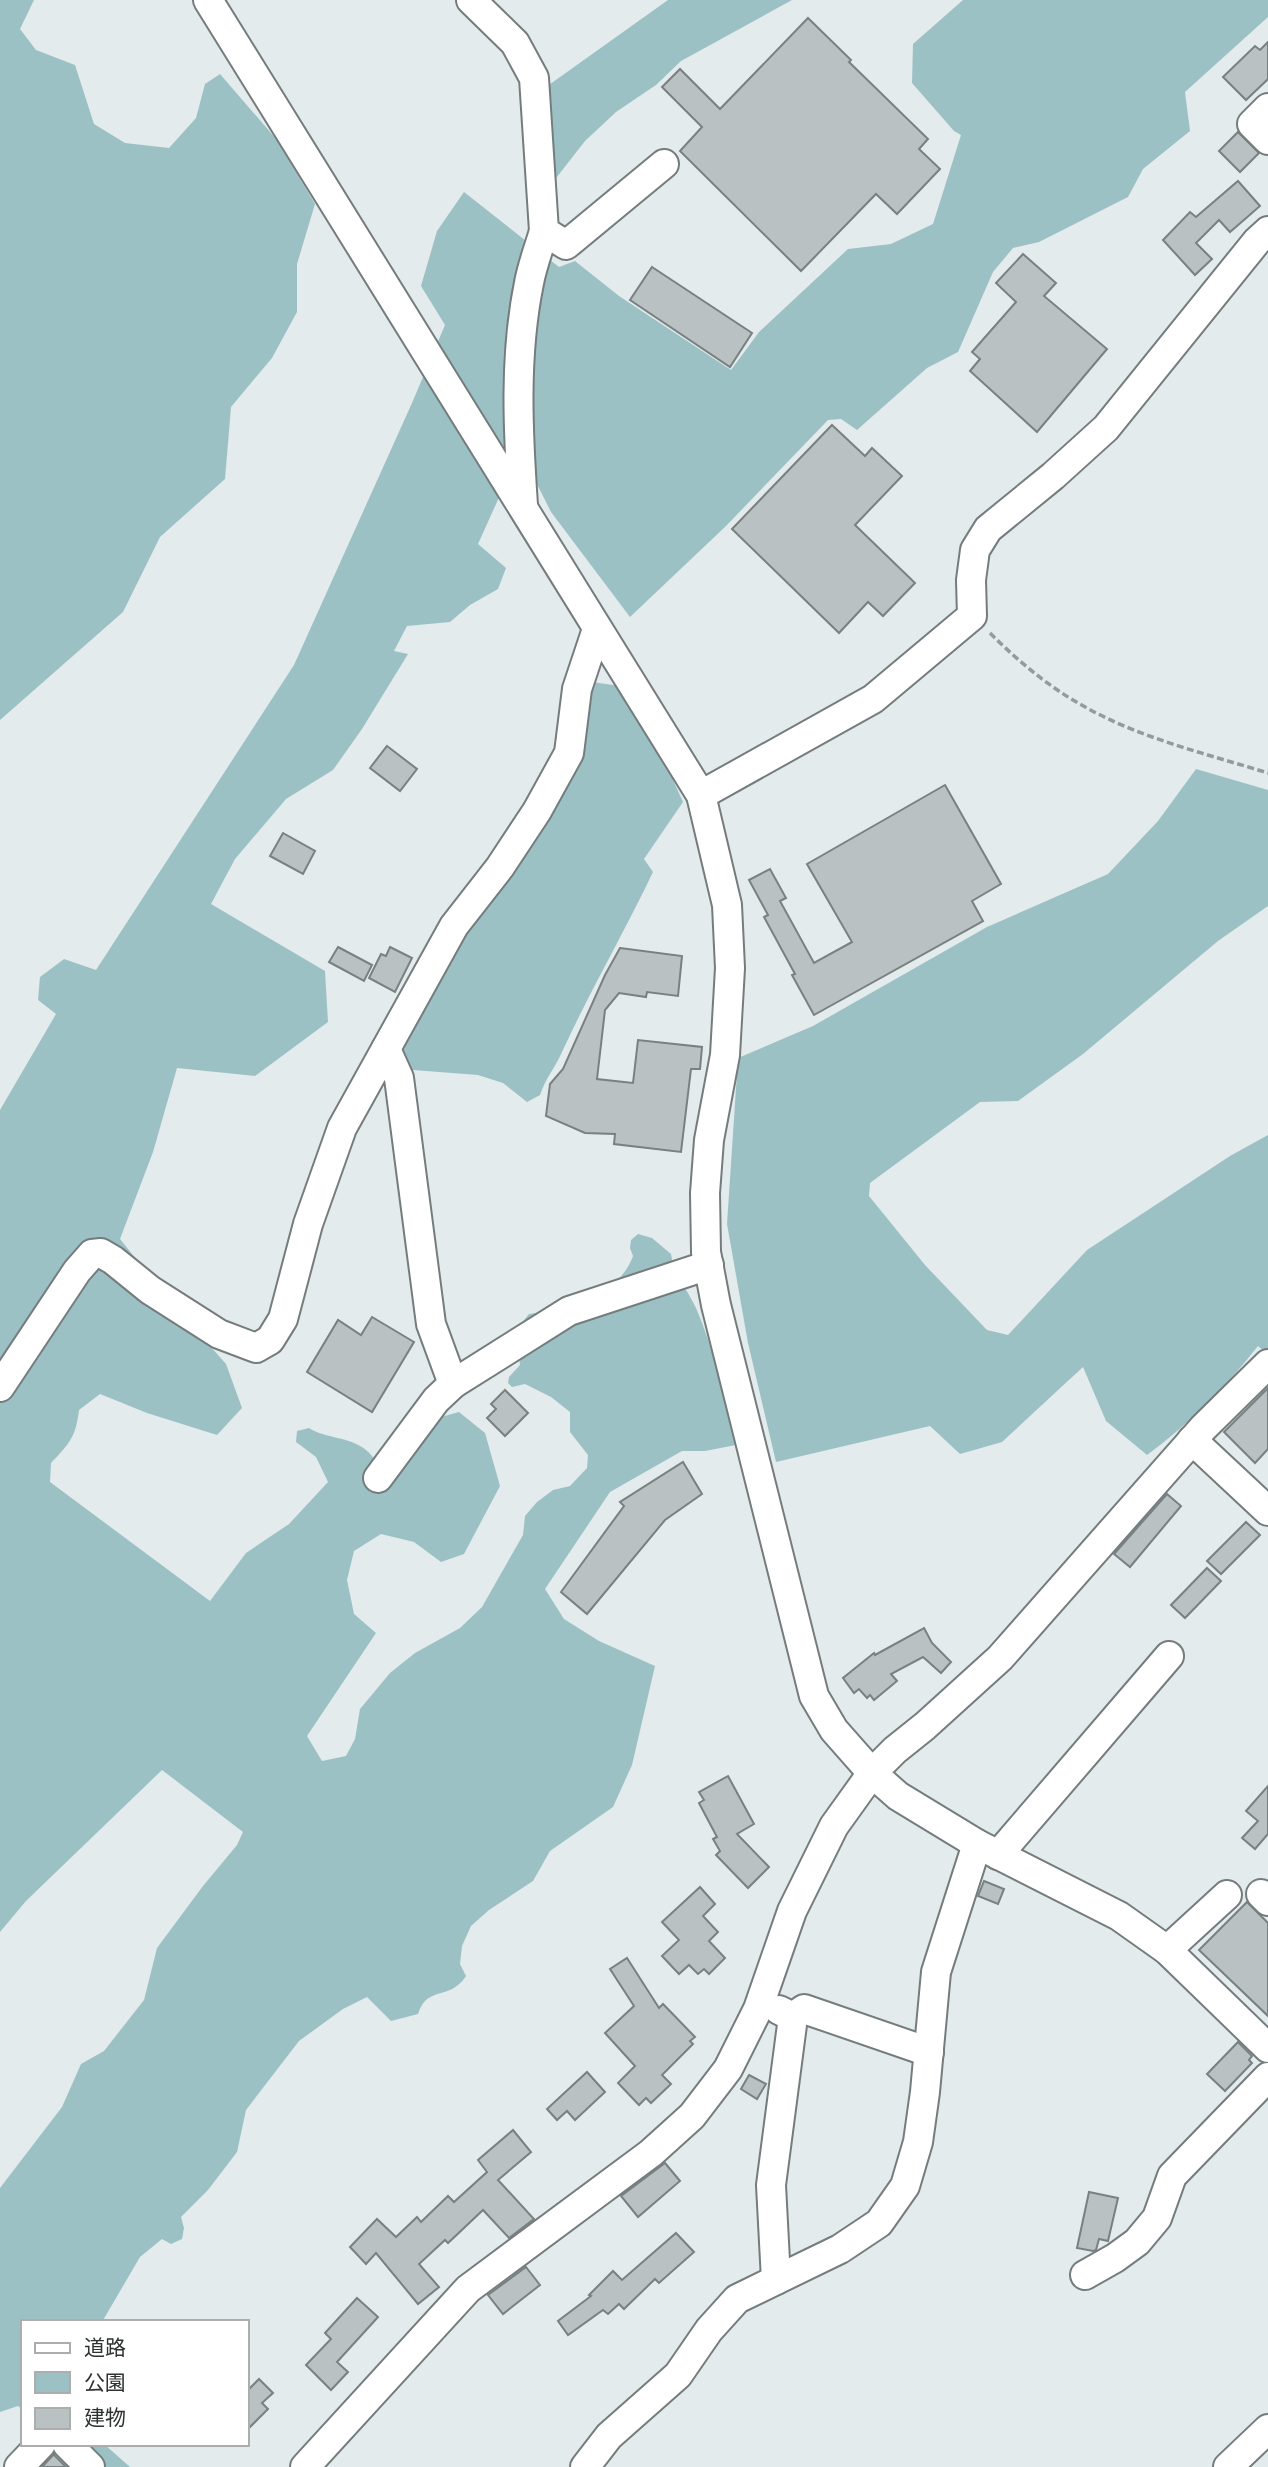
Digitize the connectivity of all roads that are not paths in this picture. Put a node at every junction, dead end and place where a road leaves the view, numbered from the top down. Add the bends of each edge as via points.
1 (208, 0) edge
2 (471, 0) edge
3 (1268, 108) edge
4 (1268, 140) edge
5 (664, 164) dead end
6 (544, 231) junction
7 (1268, 231) edge
8 (523, 509) junction
9 (597, 629) junction
10 (701, 795) junction
11 (386, 1049) junction
12 (709, 1265) junction
13 (1268, 1364) edge
14 (453, 1384) junction
15 (0, 1387) edge
16 (1192, 1440) junction
17 (378, 1478) dead end
18 (1268, 1511) edge
19 (1169, 1656) dead end
20 (872, 1773) junction
21 (988, 1849) junction
22 (1227, 1895) dead end
23 (1167, 1950) junction
24 (760, 2002) junction
25 (793, 2017) junction
26 (1268, 2048) edge
27 (929, 2052) junction
28 (1268, 2077) edge
29 (1085, 2275) dead end
30 (776, 2280) junction
31 (1268, 2429) edge
32 (39, 2446) edge
33 (69, 2446) edge
34 (19, 2467) edge
35 (90, 2467) edge
36 (305, 2467) edge
37 (585, 2467) edge
38 (1228, 2467) edge

1 - 8 street
2 - 6 street via 514,43 534,78
3 - 4 street via 1252,124
5 - 6 street via 566,245
6 - 8 street via 529,282 520,352 518,432
7 - 10 street via 1105,428 988,529 975,550 972,616 873,699
8 - 9 street
9 - 10 street
9 - 11 street via 577,690 569,753 500,867 454,926
10 - 12 street via 727,905 730,968 725,1055 709,1140 705,1193
11 - 14 street via 399,1078 431,1324
11 - 15 street via 342,1128 308,1224 283,1319 270,1340 256,1348 219,1334 113,1260 92,1254
12 - 14 street via 569,1311
12 - 20 street via 814,1696 834,1730
13 - 16 street
14 - 17 street
16 - 18 street
16 - 20 street via 1000,1658
19 - 21 street
20 - 21 street via 898,1796
20 - 24 street via 834,1826 798,1898
21 - 23 street via 1119,1916
21 - 27 street via 951,1919 936,1972
22 - 23 street
23 - 26 street
24 - 25 street
24 - 36 street via 728,2069 691,2116 651,2153 468,2289
25 - 27 street via 804,2010
25 - 30 street via 771,2185
27 - 30 street via 918,2142 905,2186 879,2223 840,2249
28 - 29 street via 1172,2176 1157,2218 1137,2242
30 - 37 street via 737,2299 678,2375 609,2436
31 - 38 street
32 - 34 street
33 - 35 street

